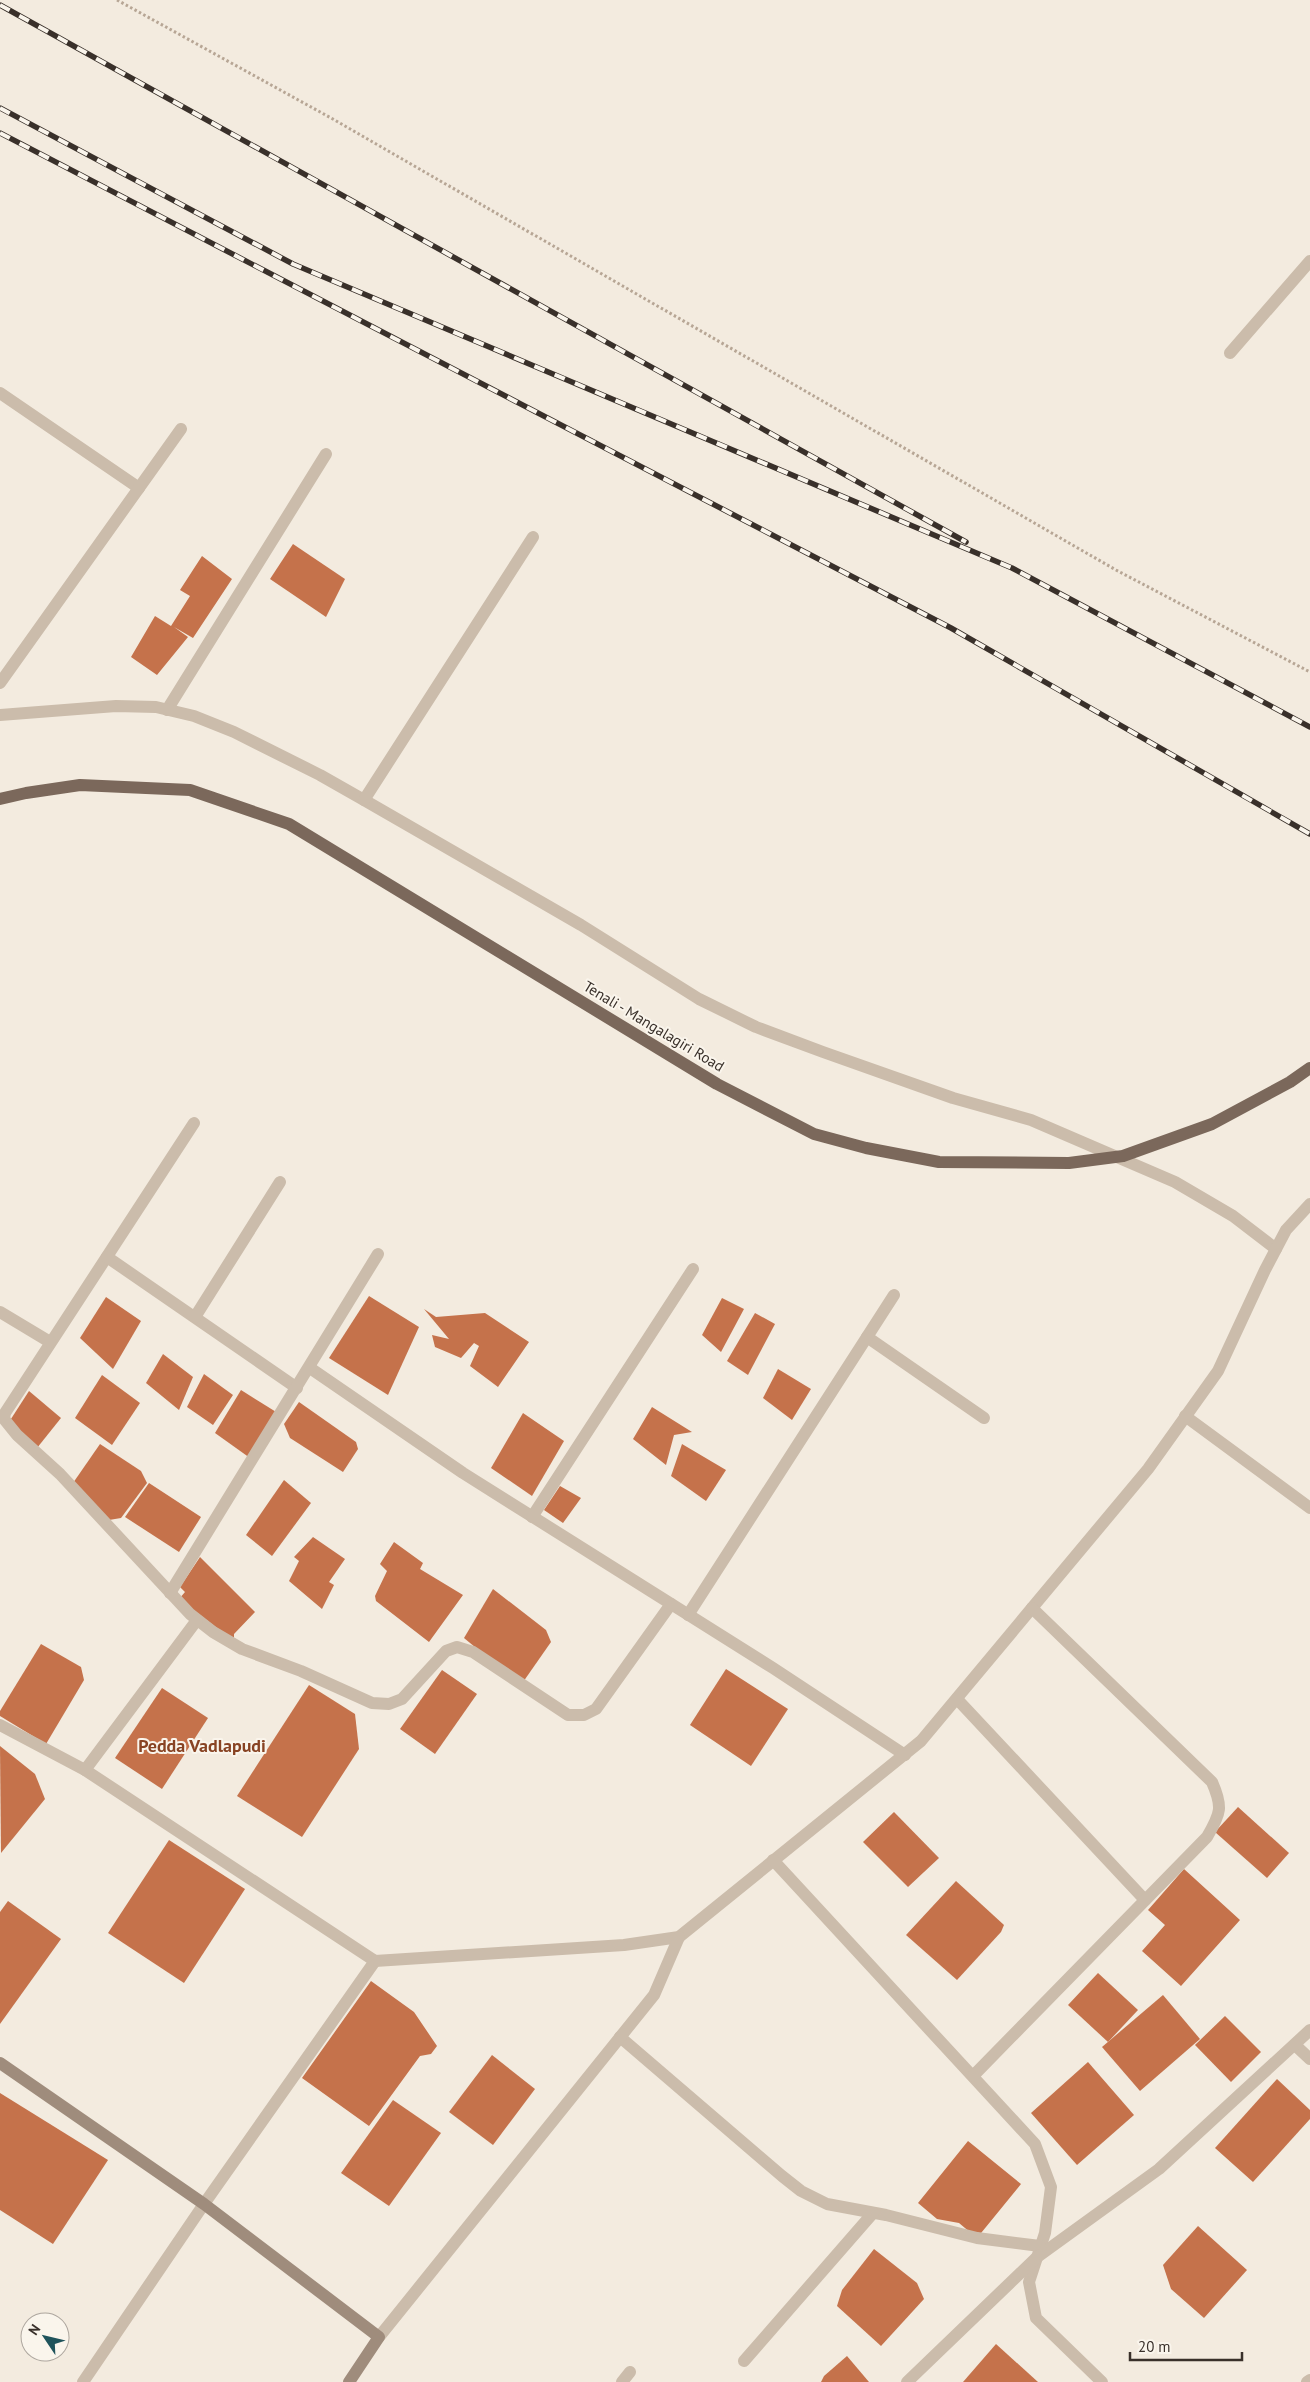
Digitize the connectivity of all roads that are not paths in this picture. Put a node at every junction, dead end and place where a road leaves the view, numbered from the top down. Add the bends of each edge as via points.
1 (1308, 266) edge
2 (1230, 353) dead end
3 (0, 393) edge
4 (181, 429) dead end
5 (326, 454) dead end
6 (139, 488) junction
7 (534, 537) dead end
8 (0, 683) edge
9 (167, 710) junction
10 (0, 716) edge
11 (0, 799) edge
12 (364, 800) junction
13 (1310, 1068) edge
14 (194, 1123) dead end
15 (280, 1182) dead end
16 (1310, 1204) edge
17 (1276, 1249) junction
18 (378, 1254) dead end
19 (106, 1257) junction
20 (693, 1268) dead end
21 (894, 1295) dead end
22 (0, 1312) edge
23 (194, 1317) junction
24 (867, 1338) junction
25 (50, 1342) junction
26 (310, 1368) junction
27 (297, 1388) junction
28 (1186, 1416) junction
29 (984, 1418) dead end
30 (1310, 1508) edge
31 (532, 1517) junction
32 (170, 1593) junction
33 (671, 1604) junction
34 (1032, 1608) junction
35 (688, 1615) junction
36 (197, 1620) junction
37 (957, 1700) junction
38 (0, 1725) edge
39 (905, 1755) junction
40 (85, 1770) junction
41 (773, 1860) junction
42 (1146, 1900) junction
43 (679, 1937) junction
44 (376, 1961) junction
45 (1310, 2030) edge
46 (620, 2037) junction
47 (1295, 2044) junction
48 (1310, 2059) edge
49 (0, 2063) edge
50 (973, 2076) junction
51 (204, 2204) junction
52 (873, 2213) junction
53 (1038, 2252) junction
54 (378, 2337) junction
55 (744, 2361) dead end
56 (83, 2382) edge
57 (349, 2382) edge
58 (907, 2382) edge
59 (1102, 2382) edge

1 - 2 street
3 - 6 street
4 - 6 street
5 - 9 street
6 - 8 street
7 - 12 street
9 - 10 street via 116,706
9 - 12 street via 194,716 234,732
11 - 13 main road, Tenali - Mangalagiri Road via 80,785 190,790 289,824 716,1084 814,1134 866,1148 939,1162 1069,1164 1123,1156 1212,1124
12 - 17 street via 581,924 699,999 756,1027 823,1052 953,1098 1031,1120 1175,1182 1233,1216
14 - 19 street
15 - 23 street
16 - 17 street via 1286,1230
17 - 28 street via 1218,1371
18 - 26 street
19 - 23 street
19 - 25 street
20 - 31 street
21 - 24 street
22 - 25 street
23 - 27 street
24 - 29 street
24 - 35 street
25 - 32 street via 4,1419 60,1474
26 - 27 street
26 - 31 street
27 - 32 street
28 - 30 street
28 - 34 street via 1148,1469
31 - 33 street
32 - 36 street
33 - 35 street
33 - 36 street via 596,1709 584,1716 568,1715 473,1652 457,1647 446,1651 402,1699 389,1704 372,1703 242,1648
34 - 37 street
34 - 42 street via 1212,1782 1221,1801 1217,1821 1207,1837
35 - 39 street
36 - 40 street
37 - 39 street via 921,1742
37 - 42 street
38 - 40 street
39 - 41 street
40 - 44 street
41 - 43 street
41 - 50 street
42 - 50 street
43 - 44 street via 624,1945
43 - 46 street via 654,1995
44 - 51 street
45 - 47 street
46 - 52 street via 802,2191 826,2204
46 - 54 street
47 - 48 street
47 - 53 street via 1159,2169
49 - 51 street
50 - 53 street via 1035,2144 1051,2188 1045,2233
51 - 54 street
51 - 56 street
52 - 53 street
52 - 55 street
53 - 58 street
53 - 59 street via 1029,2282 1036,2318
54 - 57 street

